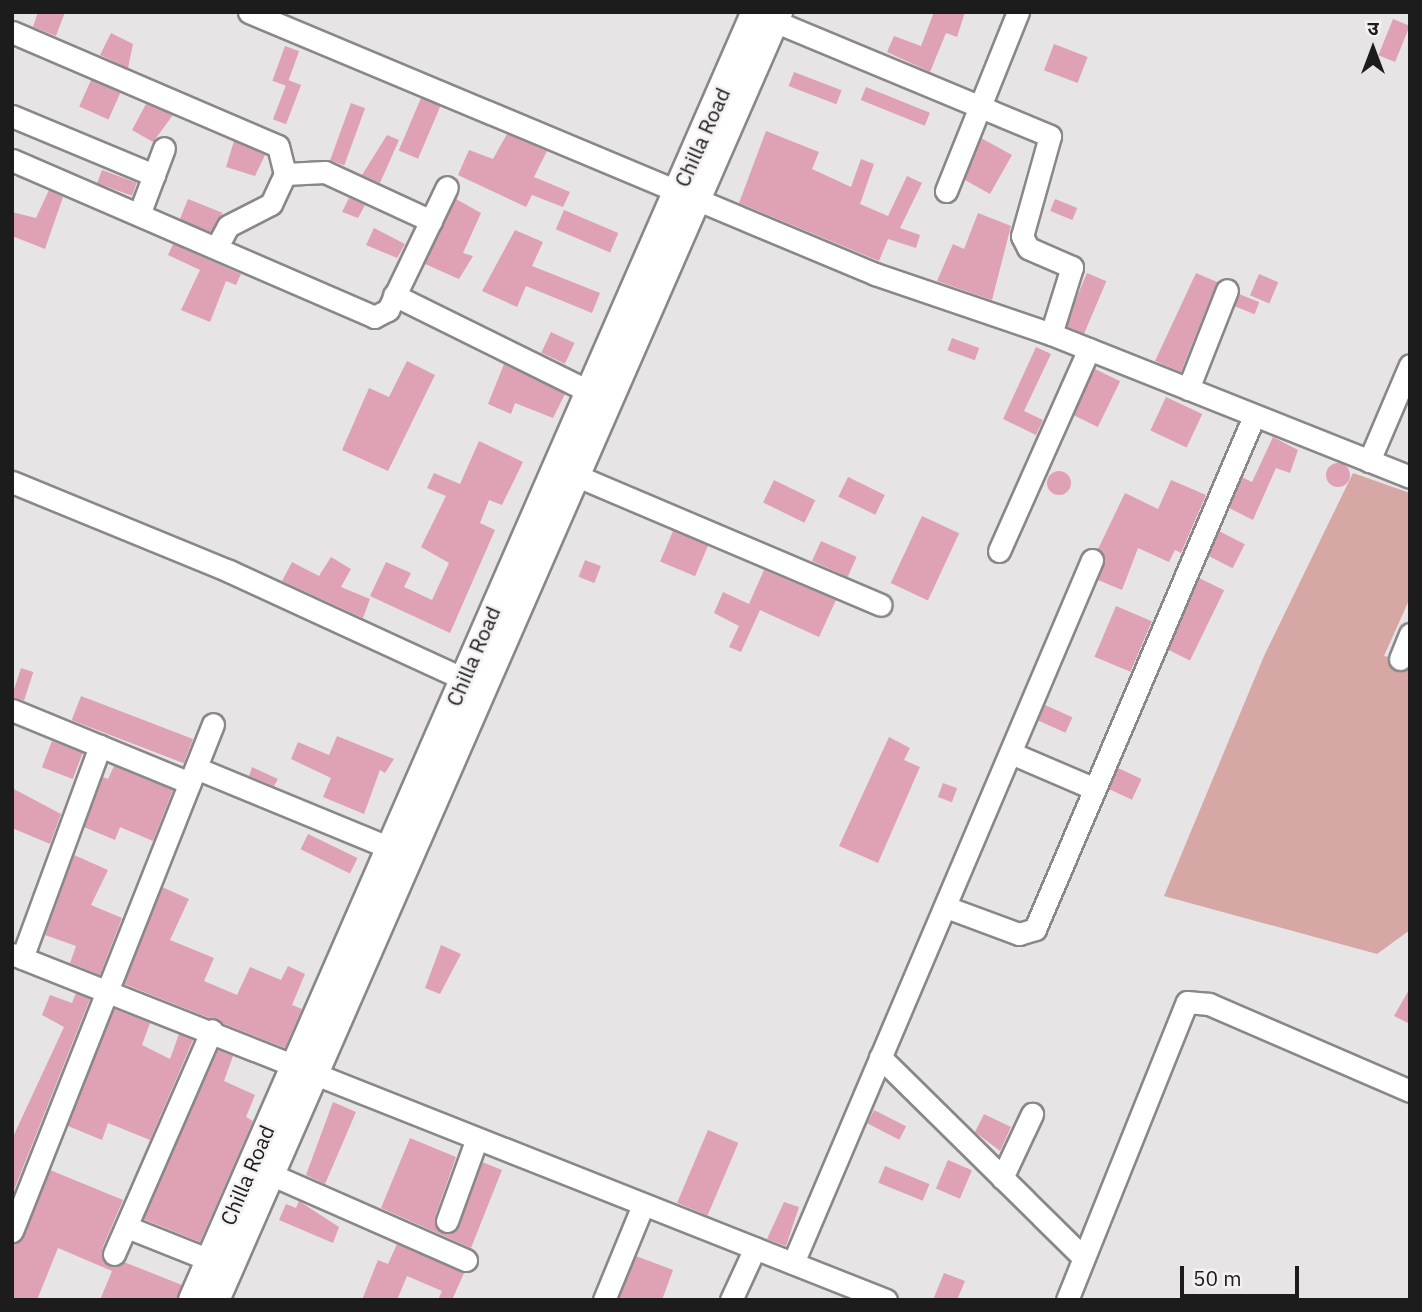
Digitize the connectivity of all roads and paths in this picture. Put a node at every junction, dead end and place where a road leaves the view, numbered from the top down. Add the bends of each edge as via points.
1 (248, 12) edge
2 (1018, 12) edge
3 (769, 15) edge
4 (12, 32) edge
5 (982, 104) junction
6 (12, 116) edge
7 (164, 148) dead end
8 (12, 160) edge
9 (285, 174) junction
10 (154, 175) junction
11 (447, 187) dead end
12 (946, 191) dead end
13 (690, 192) junction
14 (140, 212) junction
15 (431, 221) junction
16 (218, 245) junction
17 (1227, 290) dead end
18 (394, 295) junction
19 (1051, 334) junction
20 (1089, 349) junction
21 (1410, 365) edge
22 (1188, 389) junction
23 (586, 390) junction
24 (1254, 416) junction
25 (1369, 461) junction
26 (566, 471) junction
27 (1410, 477) edge
28 (12, 482) edge
29 (999, 551) dead end
30 (1091, 561) dead end
31 (881, 605) dead end
32 (1410, 634) edge
33 (1400, 659) dead end
34 (464, 679) junction
35 (12, 710) edge
36 (213, 724) dead end
37 (100, 746) junction
38 (1011, 753) junction
39 (193, 775) junction
40 (1095, 789) junction
41 (388, 847) junction
42 (946, 907) junction
43 (17, 956) edge
44 (107, 992) junction
45 (212, 1030) junction
46 (880, 1057) junction
47 (304, 1068) junction
48 (1410, 1091) edge
49 (1032, 1114) dead end
50 (476, 1141) junction
51 (270, 1174) junction
52 (1002, 1178) junction
53 (643, 1205) junction
54 (447, 1221) dead end
55 (127, 1227) junction
56 (12, 1231) edge
57 (755, 1248) junction
58 (114, 1254) dead end
59 (1083, 1257) junction
60 (210, 1259) junction
61 (466, 1260) dead end
62 (793, 1263) junction
63 (832, 1290) edge
64 (193, 1300) edge
65 (215, 1300) edge
66 (604, 1300) edge
67 (731, 1300) edge
68 (886, 1300) edge
69 (1067, 1300) edge

1 - 13 street
2 - 5 street
3 - 5 street
3 - 13 main road, Chilla Road
4 - 9 street via 268,139 283,156
5 - 12 street
5 - 19 street via 1050,136 1022,236 1028,248 1072,267
6 - 10 street
7 - 10 street
8 - 14 street
9 - 15 street via 326,172
9 - 16 street via 271,204 228,226
10 - 14 street
11 - 15 street
13 - 19 street via 875,275
13 - 23 main road, Chilla Road
13 - 26 main road, Chilla Road
14 - 16 street
15 - 18 street
16 - 18 street via 374,317 385,314
17 - 22 street
18 - 23 street
19 - 20 street
20 - 22 street
20 - 29 street
21 - 25 street
22 - 24 street
23 - 26 main road, Chilla Road
24 - 25 street
24 - 40 street
25 - 27 street
26 - 31 street
26 - 34 main road, Chilla Road
26 - 47 main road, Chilla Road
28 - 34 street via 229,570
30 - 38 street
32 - 33 street
34 - 41 main road, Chilla Road
35 - 37 street
36 - 39 street
37 - 39 street
37 - 43 street
38 - 40 street
38 - 42 street
39 - 41 street
39 - 44 street
40 - 42 street via 1028,934
41 - 47 main road, Chilla Road
42 - 46 street
43 - 44 street
44 - 45 street
44 - 56 street
45 - 47 street
45 - 55 street
46 - 52 street
46 - 62 street
47 - 50 street
47 - 51 main road
47 - 60 main road, Chilla Road
48 - 59 street via 1209,1004 1187,1002
49 - 52 street
50 - 53 street
50 - 54 street
51 - 61 street
51 - 65 main road
52 - 59 street
53 - 57 street
53 - 66 street
55 - 58 street
55 - 60 street
57 - 62 street
57 - 67 street
59 - 69 street
60 - 64 main road, Chilla Road
62 - 63 street
63 - 68 street

